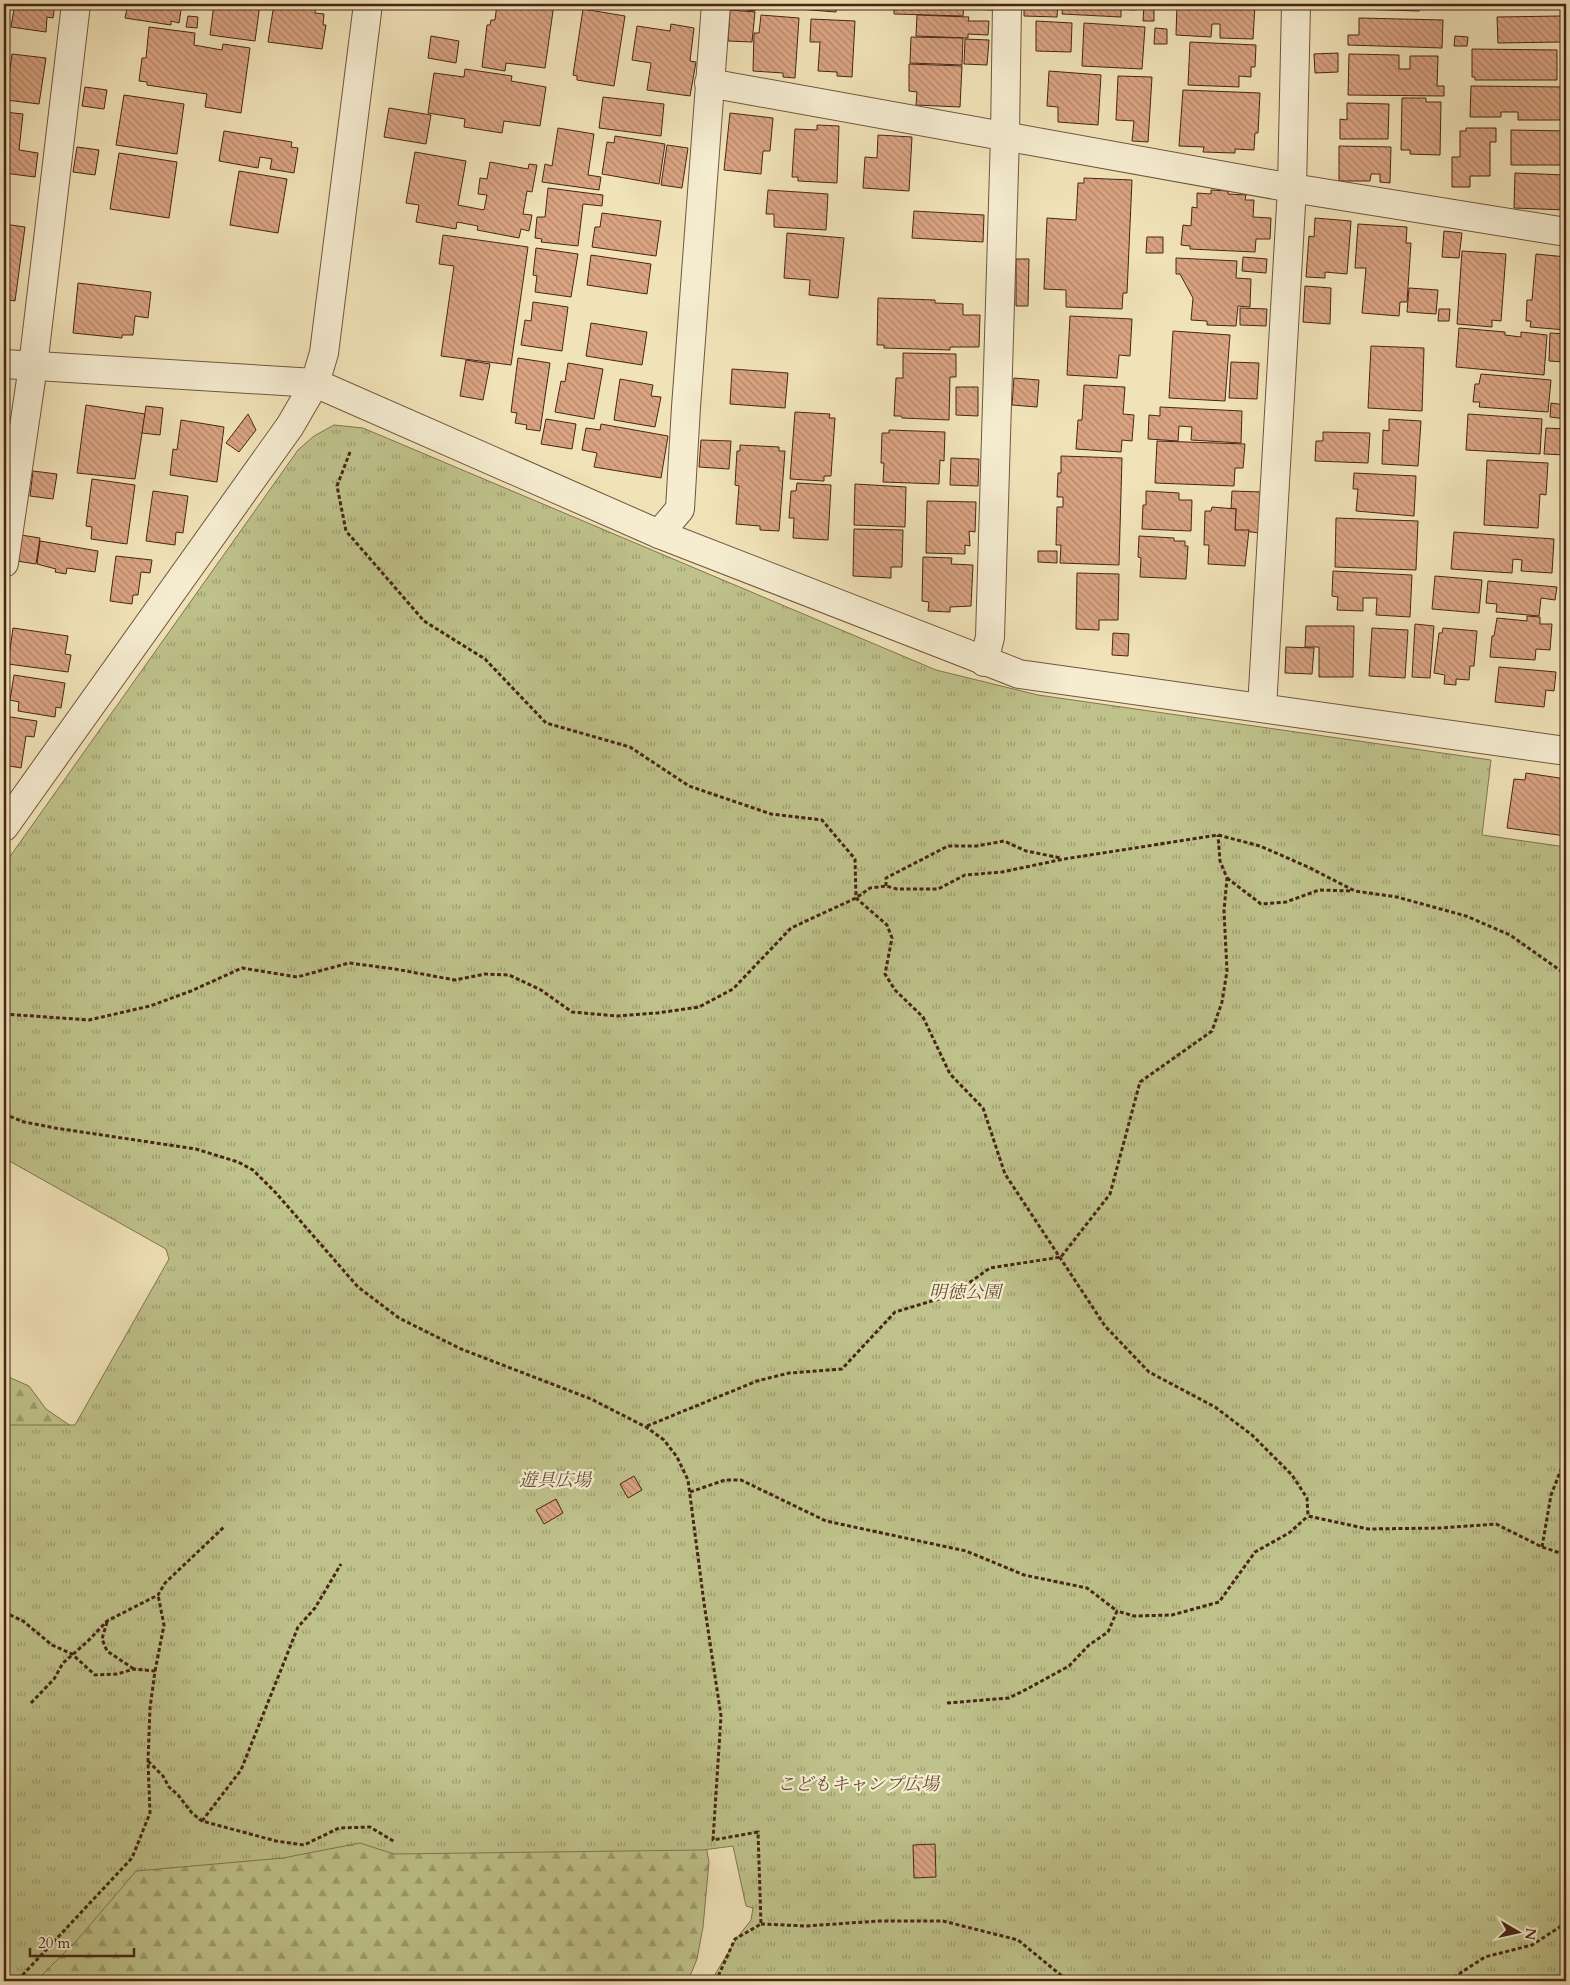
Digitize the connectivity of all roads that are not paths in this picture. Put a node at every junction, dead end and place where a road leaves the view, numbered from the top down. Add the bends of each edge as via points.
1 (76, 4) edge
2 (368, 4) edge
3 (716, 4) edge
4 (1007, 4) edge
5 (1296, 4) edge
6 (709, 83) junction
7 (1005, 136) junction
8 (1292, 188) junction
9 (1566, 232) edge
10 (4, 364) edge
11 (32, 366) junction
12 (315, 383) junction
13 (659, 534) junction
14 (4, 563) edge
15 (984, 662) junction
16 (1262, 708) junction
17 (1566, 751) edge
18 (4, 828) edge

1 - 11 street
2 - 12 street via 324,353
3 - 6 street
4 - 7 street
5 - 8 street
6 - 7 street
6 - 13 street via 680,509
7 - 8 street
7 - 15 street via 990,637
8 - 9 street
8 - 16 street
10 - 11 street
11 - 12 street
11 - 14 street
12 - 13 street
12 - 18 street via 290,426
13 - 15 street
15 - 16 street via 1019,674
16 - 17 street

